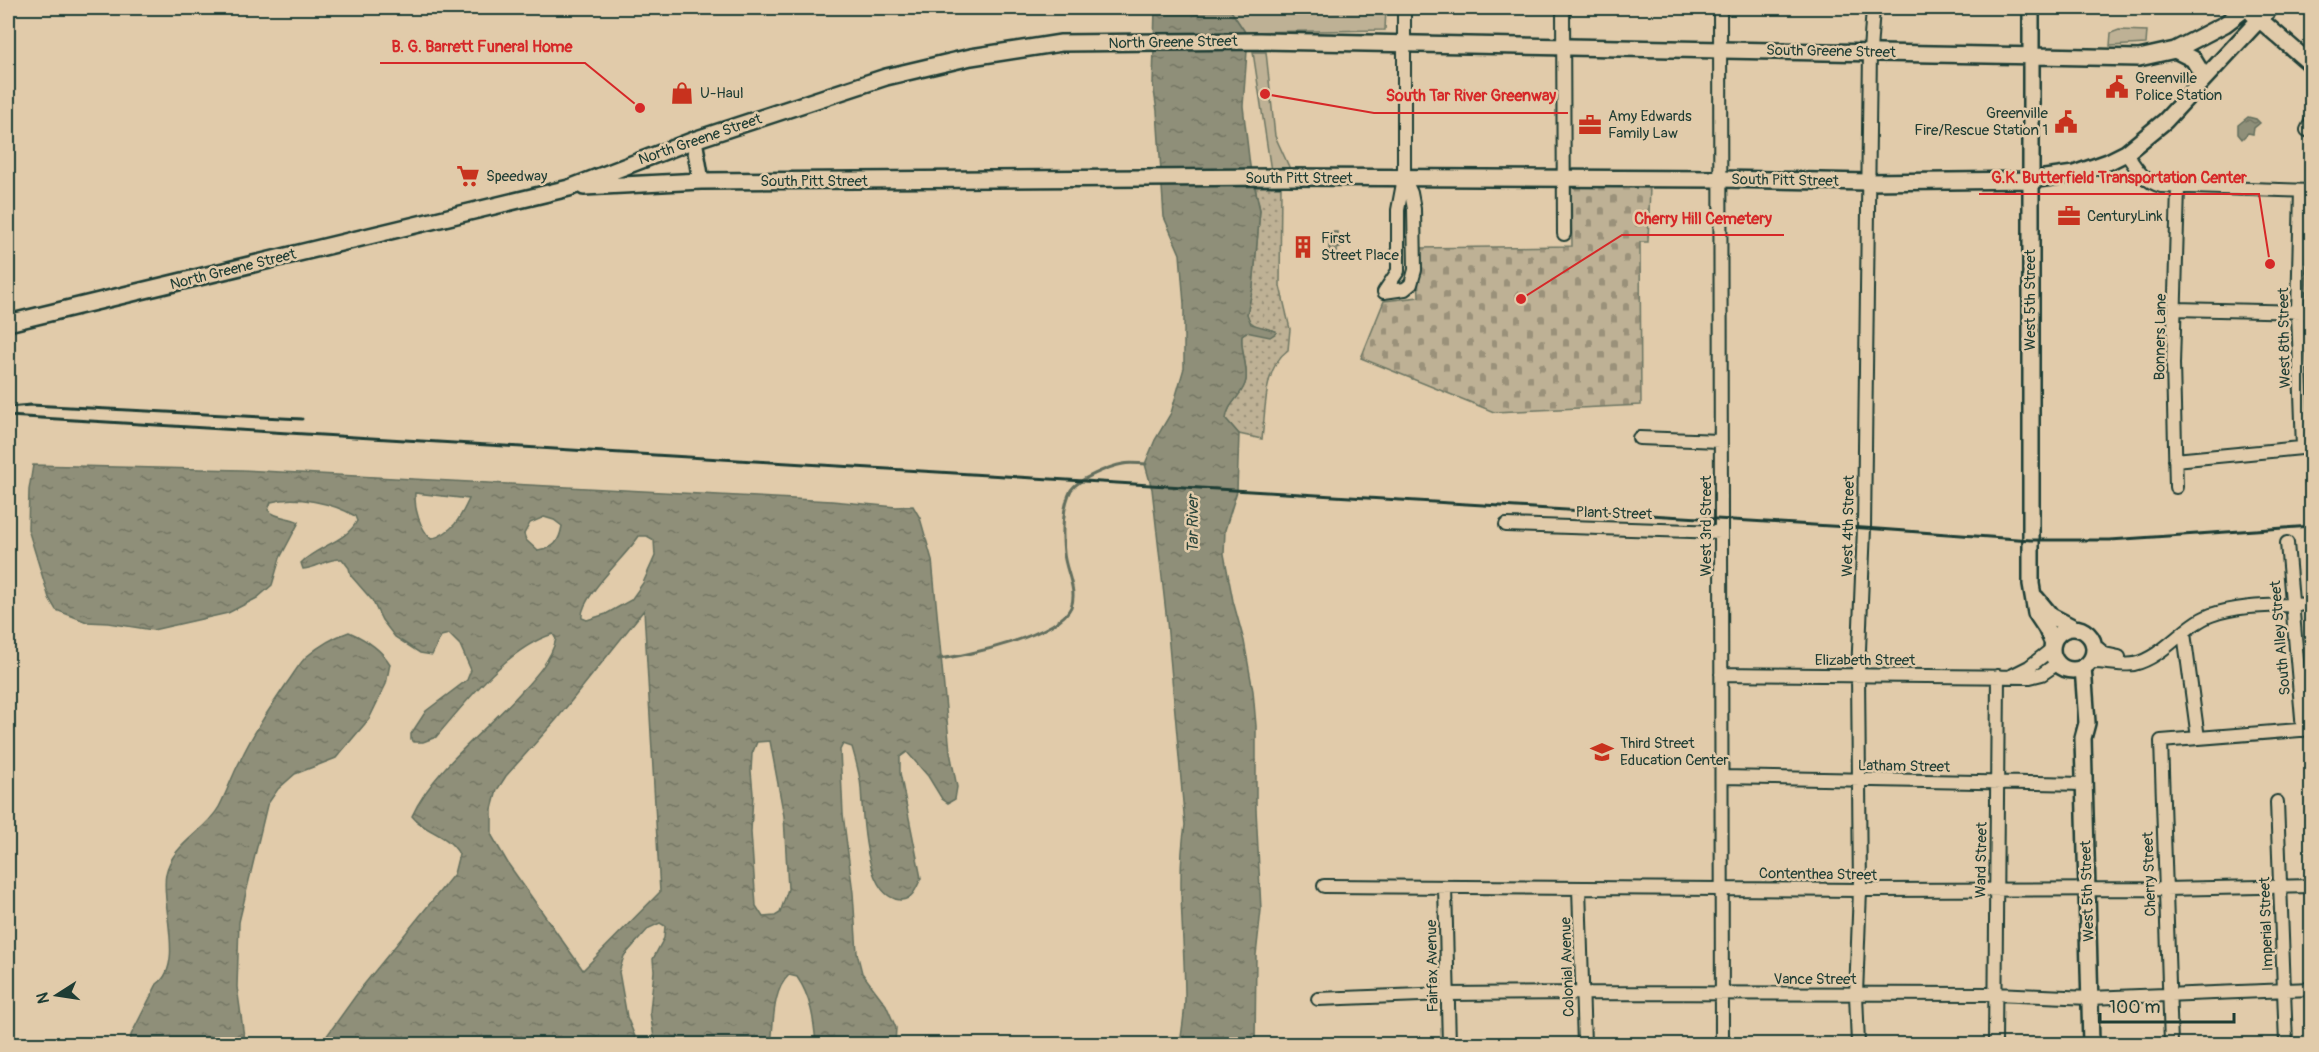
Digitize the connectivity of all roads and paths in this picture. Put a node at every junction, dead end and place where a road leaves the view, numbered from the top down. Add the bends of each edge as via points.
1 (1404, 8) edge
2 (1563, 8) edge
3 (1720, 8) edge
4 (1873, 8) edge
5 (2031, 8) edge
6 (2245, 8) edge
7 (2265, 13) edge
8 (1404, 44) junction
9 (1563, 47) junction
10 (1720, 49) junction
11 (2175, 50) junction
12 (1870, 51) junction
13 (2031, 56) junction
14 (2312, 65) edge
15 (2204, 77) junction
16 (694, 140) junction
17 (2126, 153) junction
18 (1404, 178) junction
19 (1564, 179) junction
20 (1720, 179) junction
21 (2030, 180) junction
22 (701, 181) junction
23 (1868, 182) junction
24 (569, 188) junction
25 (2178, 188) junction
26 (2306, 191) edge
27 (1414, 230) junction
28 (1398, 231) junction
29 (1564, 234) dead end
30 (1396, 274) junction
31 (1409, 285) junction
32 (2175, 309) junction
33 (2298, 312) junction
34 (2312, 312) edge
35 (8, 323) edge
36 (1639, 438) dead end
37 (1720, 441) junction
38 (2307, 448) edge
39 (2175, 460) junction
40 (2176, 487) dead end
41 (1506, 525) dead end
42 (1721, 532) junction
43 (2287, 543) dead end
44 (2032, 593) junction
45 (2312, 604) edge
46 (2293, 605) junction
47 (2074, 628) junction
48 (2184, 633) junction
49 (2093, 644) junction
50 (2068, 659) junction
51 (2141, 661) junction
52 (1721, 674) junction
53 (1858, 674) junction
54 (2004, 676) junction
55 (2307, 730) edge
56 (2198, 738) junction
57 (1723, 777) junction
58 (1859, 780) junction
59 (1997, 783) junction
60 (2084, 784) junction
61 (2277, 802) dead end
62 (1324, 886) dead end
63 (2312, 886) edge
64 (1445, 887) junction
65 (2280, 887) junction
66 (1579, 888) junction
67 (1724, 888) junction
68 (2087, 889) junction
69 (1860, 890) junction
70 (1995, 890) junction
71 (2165, 890) junction
72 (2284, 989) junction
73 (2312, 989) edge
74 (1584, 993) junction
75 (1723, 993) junction
76 (1447, 994) junction
77 (1856, 994) junction
78 (1995, 994) junction
79 (2169, 994) junction
80 (2090, 998) junction
81 (1318, 999) dead end
82 (1449, 1044) edge
83 (1584, 1044) edge
84 (1722, 1044) edge
85 (1858, 1044) edge
86 (1995, 1044) edge
87 (2091, 1044) edge
88 (2171, 1044) edge
89 (2286, 1044) edge

1 - 8 street
2 - 9 street
3 - 10 street, West 3rd Street
4 - 12 street, West 4th Street
5 - 13 main road, West 5th Street
6 - 7 main road
6 - 11 main road, South Greene Street via 2225,24
7 - 14 main road
7 - 15 main road, South Pitt Street
8 - 9 main road, South Greene Street
8 - 16 main road, North Greene Street via 1061,43 886,77
8 - 18 street
9 - 10 main road, South Greene Street
9 - 19 street
10 - 12 main road, South Greene Street
10 - 20 street, West 3rd Street
11 - 13 main road, South Greene Street via 2139,58
11 - 15 main road via 2193,58
12 - 13 main road, South Greene Street
12 - 23 street, West 4th Street
13 - 21 main road, West 5th Street
15 - 17 main road, South Pitt Street via 2165,121
16 - 22 main road
16 - 24 main road, North Greene Street
17 - 21 main road, South Pitt Street via 2074,174
17 - 25 street via 2147,180
18 - 19 main road, South Pitt Street
18 - 22 main road, South Pitt Street
18 - 27 street via 1411,193
18 - 28 street
19 - 20 main road, South Pitt Street
19 - 29 street
20 - 23 main road, South Pitt Street
20 - 37 street, West 3rd Street
21 - 23 main road, South Pitt Street
21 - 44 main road, West 5th Street
22 - 24 main road, South Pitt Street
23 - 53 street, West 4th Street via 1864,528
24 - 35 main road, North Greene Street
25 - 26 street
25 - 32 street, Bonners Lane
26 - 33 street, West 8th Street
27 - 28 street
27 - 31 street via 1414,277
28 - 30 street
30 - 31 street
30 - 31 street via 1384,292
32 - 33 street
32 - 39 street, Bonners Lane
33 - 34 street
33 - 38 street, West 8th Street
36 - 37 street
37 - 42 street, West 3rd Street
38 - 39 street
39 - 40 street, Bonners Lane
41 - 42 street, Plant Street
42 - 52 street, West 3rd Street
43 - 46 street, South Alley Street
44 - 47 main road via 2051,616
44 - 50 main road, West 5th Street via 2036,613
45 - 46 street
46 - 48 street via 2210,615
46 - 55 street, South Alley Street
47 - 49 main road via 2086,632
47 - 50 main road via 2061,632
48 - 51 street
48 - 56 street
49 - 50 main road via 2092,657
49 - 51 street via 2105,654
50 - 51 street via 2133,664
50 - 54 street, Elizabeth Street
50 - 60 main road, West 5th Street via 2083,738
52 - 53 street, Elizabeth Street
52 - 57 street, West 3rd Street
53 - 54 street, Elizabeth Street
53 - 58 street, West 4th Street
54 - 59 street, Ward Street
55 - 56 street
56 - 71 street, Cherry Street via 2161,741
57 - 58 street, Latham Street
57 - 67 street, West 3rd Street
58 - 59 street, Latham Street
58 - 69 street, West 4th Street
59 - 60 street, Latham Street
59 - 70 street, Ward Street
60 - 68 main road, West 5th Street
61 - 65 street, Imperial Street
62 - 64 street, Contenthea Street
63 - 65 street, Contenthea Street
64 - 66 street, Contenthea Street
64 - 76 street, Fairfax Avenue
65 - 71 street, Contenthea Street
65 - 72 street, Imperial Street
66 - 67 street, Contenthea Street
66 - 74 street, Colonial Avenue
67 - 69 street, Contenthea Street
67 - 75 street, West 3rd Street
68 - 70 street, Contenthea Street
68 - 71 street, Contenthea Street
68 - 80 main road, West 5th Street
69 - 70 street, Contenthea Street
69 - 77 street, West 4th Street
70 - 78 street, Ward Street
71 - 79 street, Cherry Street
72 - 73 street, Vance Street
72 - 79 street, Vance Street
72 - 89 street, Imperial Street
74 - 75 street, Vance Street
74 - 76 street, Vance Street
74 - 83 street, Colonial Avenue
75 - 77 street, Vance Street
75 - 84 street, West 3rd Street
76 - 81 street, Vance Street
76 - 82 street, Fairfax Avenue
77 - 78 street, Vance Street
77 - 85 street, West 4th Street
78 - 80 street, Vance Street
78 - 86 street, Ward Street
79 - 80 street, Vance Street
79 - 88 street, Cherry Street
80 - 87 main road, West 5th Street

